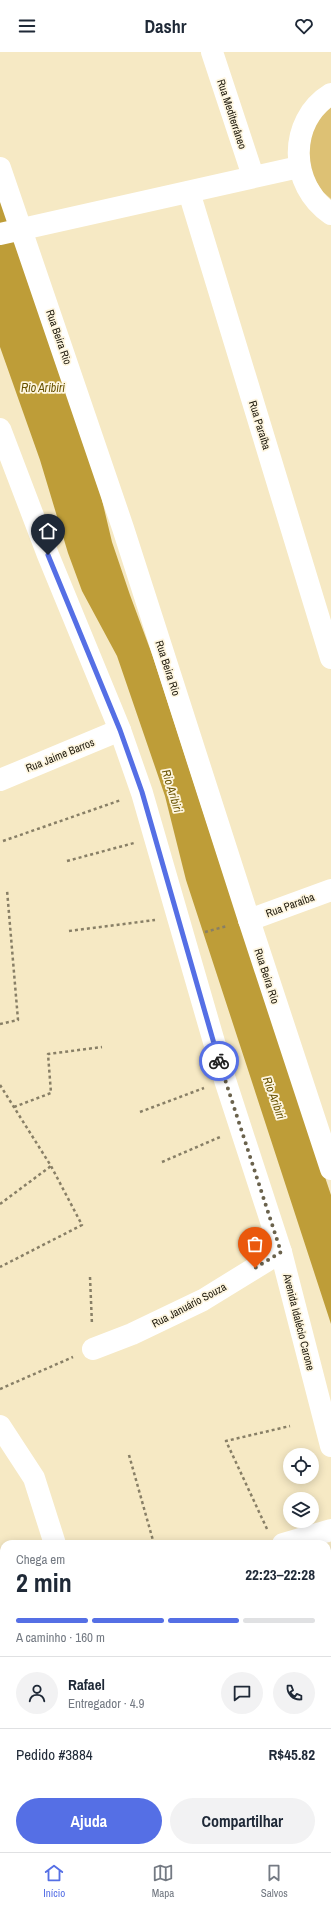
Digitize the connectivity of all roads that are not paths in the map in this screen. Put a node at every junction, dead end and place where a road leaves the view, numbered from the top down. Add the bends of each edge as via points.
1 (212, 52) edge
2 (331, 94) edge
3 (299, 167) junction
4 (0, 168) edge
5 (252, 176) junction
6 (188, 192) junction
7 (331, 214) edge
8 (13, 231) edge
9 (0, 429) edge
10 (331, 658) edge
11 (120, 730) junction
12 (0, 780) edge
13 (331, 890) edge
14 (239, 923) junction
15 (331, 1169) edge
16 (281, 1252) junction
17 (93, 1349) road end
18 (0, 1426) edge
19 (331, 1446) edge
20 (331, 1530) edge
21 (276, 1537) edge
22 (55, 1540) edge

1 - 5 street, Rua Mediterrâneo
2 - 3 street via 318,105 303,128 299,140
3 - 5 street
3 - 7 street via 310,193 318,204
4 - 8 street, Rua Beira Rio
5 - 6 street
6 - 8 street
6 - 10 street, Rua Paraíba
8 - 14 street, Rua Beira Rio via 123,528
9 - 11 street, Avenida Idalécio Carone via 48,555
11 - 12 street, Rua Jaime Barros
11 - 16 street, Avenida Idalécio Carone via 142,792 225,1080
13 - 14 street, Rua Paraíba
14 - 15 street, Rua Beira Rio
16 - 17 street, Rua Januário Souza via 203,1300 132,1334
16 - 19 street, Avenida Idalécio Carone
18 - 22 street via 34,1478
20 - 21 street

